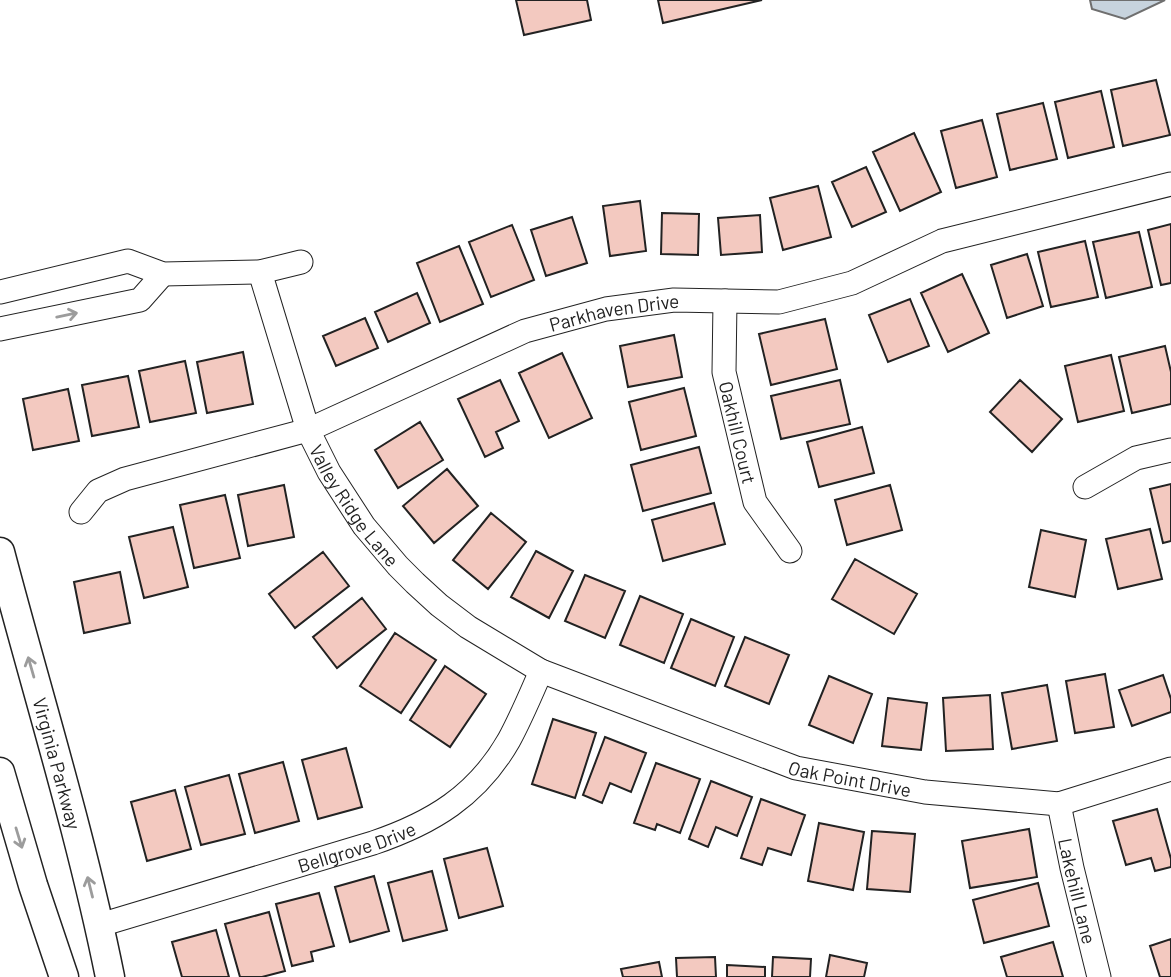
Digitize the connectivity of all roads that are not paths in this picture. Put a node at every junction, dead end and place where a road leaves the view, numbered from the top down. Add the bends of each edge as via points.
1 (1171, 184) edge
2 (301, 262) dead end
3 (260, 272) junction
4 (163, 274) junction
5 (0, 292) edge
6 (725, 301) junction
7 (0, 329) edge
8 (308, 430) junction
9 (1171, 450) edge
10 (1085, 487) dead end
11 (81, 512) dead end
12 (790, 551) dead end
13 (0, 552) edge
14 (541, 671) junction
15 (1171, 769) edge
16 (0, 772) edge
17 (1059, 804) junction
18 (100, 925) junction
19 (64, 977) edge
20 (110, 977) edge
21 (1099, 977) edge

1 - 6 street, Parkhaven Drive via 942,241 827,290 779,302
2 - 3 street
3 - 4 street
3 - 8 street, Valley Ridge Lane
4 - 5 street via 128,261
7 -> 4 street via 140,300
6 - 8 street, Parkhaven Drive via 674,300 606,309 524,331
6 - 12 street, Oakhill Court via 724,372 755,502
8 - 11 street, Parkhaven Drive via 125,479 98,491
8 - 14 street, Valley Ridge Lane via 364,526 415,583 468,627
9 - 10 street via 1136,458
18 -> 13 main road, Virginia Parkway
14 - 17 street, Oak Point Drive via 796,768 925,792
14 - 18 street, Bellgrove Drive via 495,760 469,792 437,816 373,843
15 - 17 street, Oak Point Drive
16 -> 19 main road
17 - 21 street, Lakehill Lane
18 - 20 main road, Virginia Parkway

